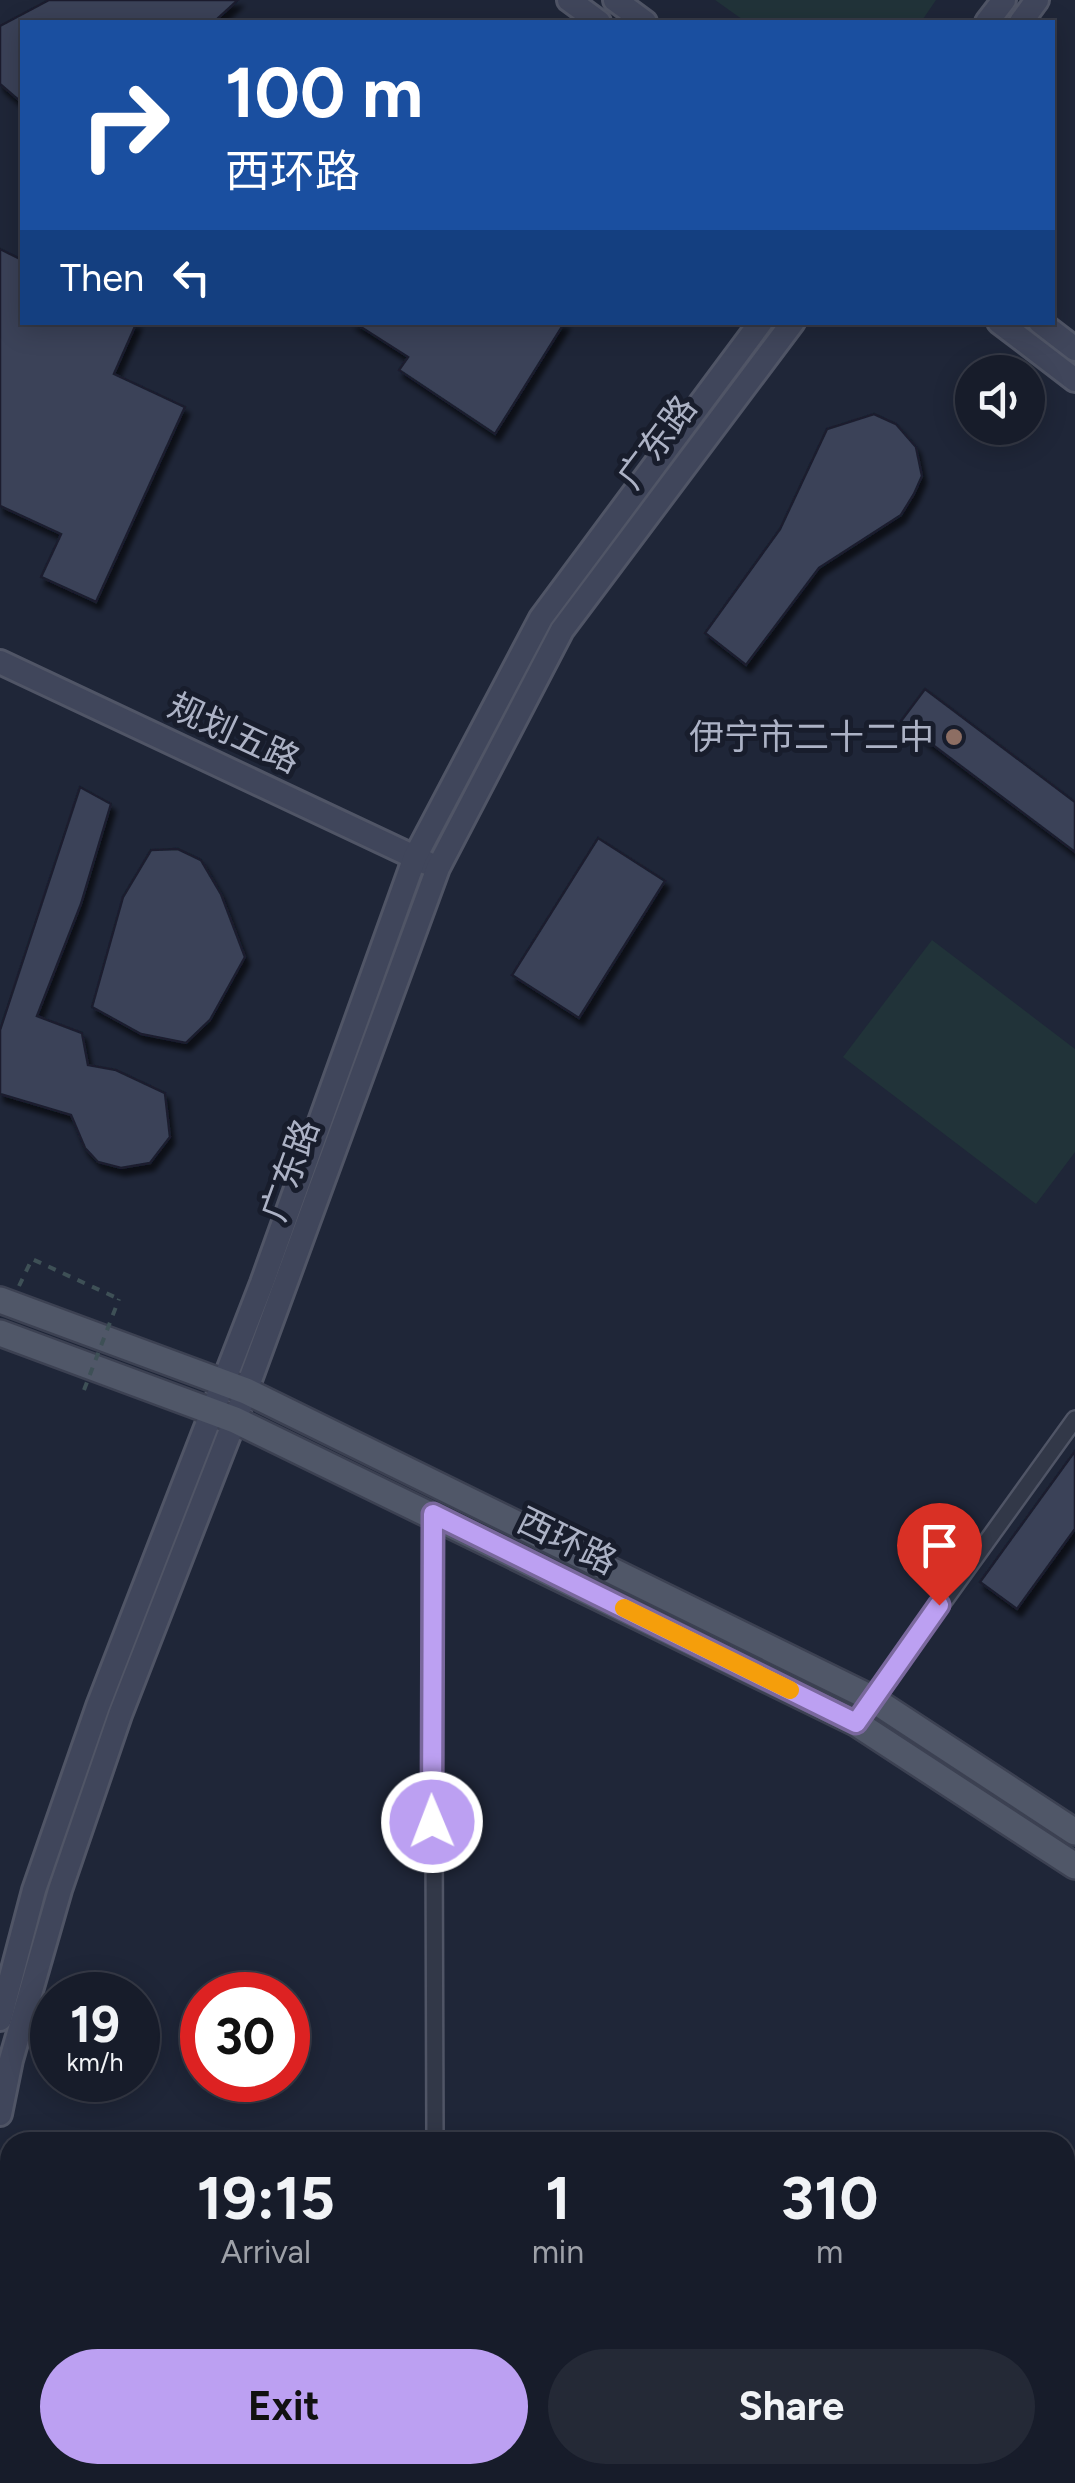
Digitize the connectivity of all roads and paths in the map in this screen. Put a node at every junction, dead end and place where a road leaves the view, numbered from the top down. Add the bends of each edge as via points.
1 (569, 0) edge
2 (615, 0) edge
3 (1038, 0) edge
4 (596, 20) edge
5 (642, 20) edge
6 (1023, 20) edge
7 (760, 325) edge
8 (791, 325) edge
9 (1003, 325) edge
10 (1044, 325) edge
11 (1075, 350) edge
12 (1075, 380) edge
13 (0, 662) edge
14 (415, 857) junction
15 (438, 868) junction
16 (5, 1302) edge
17 (0, 1332) edge
18 (235, 1387) junction
19 (84, 1390) dead end
20 (224, 1418) junction
21 (1075, 1419) edge
22 (433, 1514) junction
23 (871, 1698) junction
24 (856, 1723) junction
25 (1075, 1832) edge
26 (1075, 1866) edge
27 (0, 2019) edge
28 (0, 2114) edge
29 (435, 2132) edge

1 - 4 street
2 - 5 street
3 - 6 street
7 - 14 street, 广东路 via 541,618
8 - 15 street, 广东路 via 562,630
9 - 12 street
10 - 11 street
13 - 14 street, 规划五路
14 - 15 street, 规划五路
14 - 18 street, 广东路
15 - 18 street, 广东路
16 - 18 main road, 西环路
16 - 19 path, bridge via 32,1259 119,1299
17 - 20 main road, 西环路
18 - 20 street, 广东路
18 - 23 main road, 西环路
20 - 22 main road, 西环路
20 - 27 street, 广东路 via 92,1724 34,1890
20 - 28 street, 广东路 via 60,1890
21 - 23 street
22 - 24 main road, 西环路
22 - 29 street
23 - 24 street
23 - 25 main road, 西环路
24 - 26 main road, 西环路

